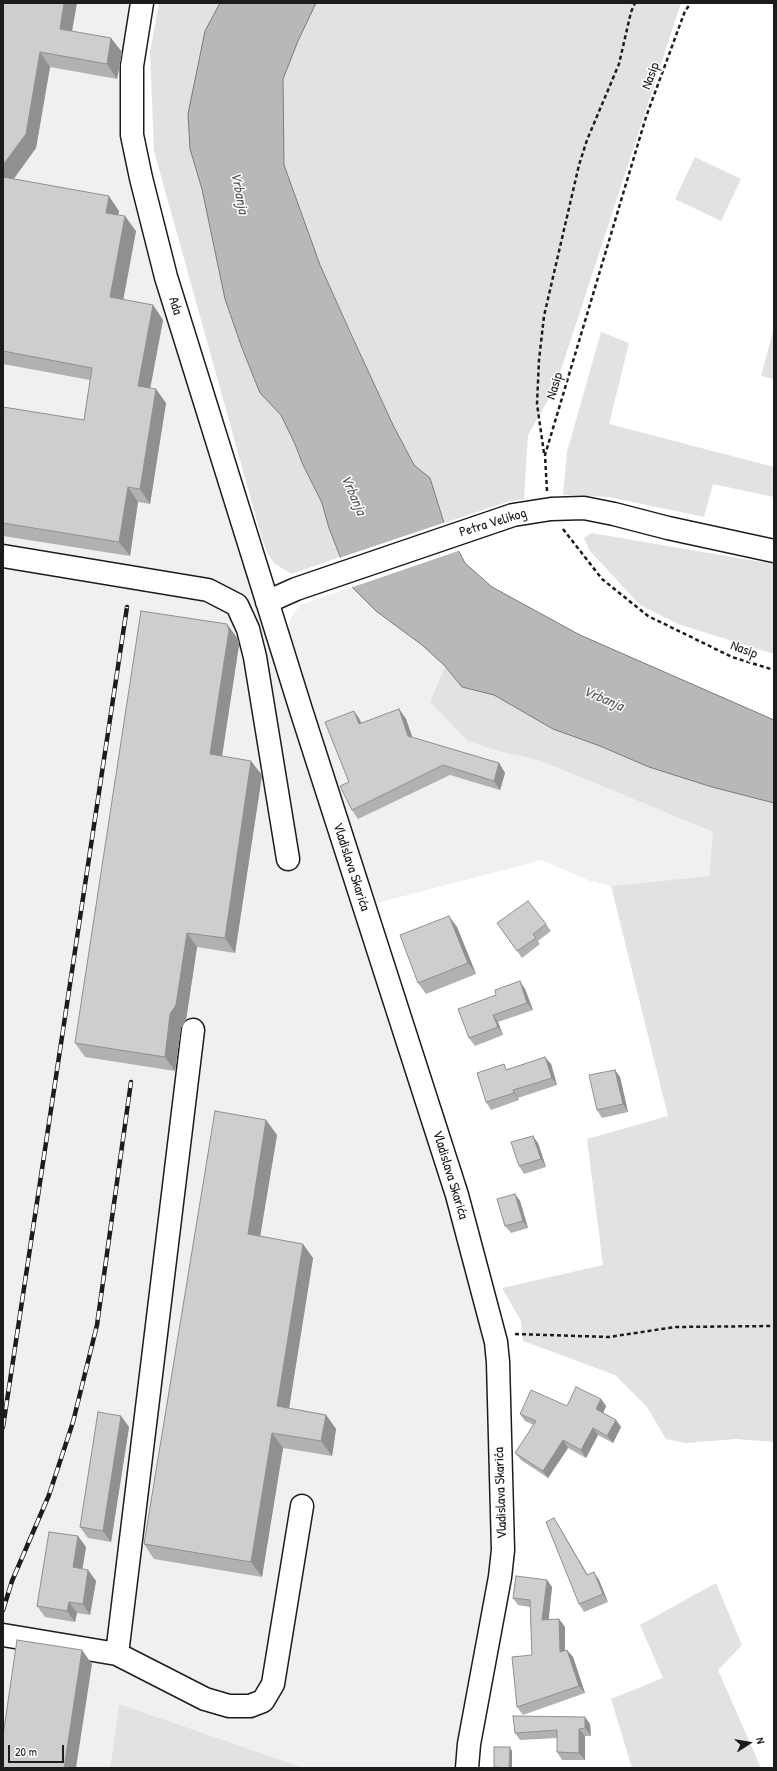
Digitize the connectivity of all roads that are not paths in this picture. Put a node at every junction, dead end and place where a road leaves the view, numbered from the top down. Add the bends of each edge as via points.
1 (142, 3) edge
2 (774, 551) edge
3 (3, 556) edge
4 (267, 602) junction
5 (288, 859) dead end
6 (193, 1030) dead end
7 (302, 1506) dead end
8 (3, 1635) edge
9 (117, 1654) junction
10 (467, 1768) edge

1 - 4 street, Ada via 132,66 132,134 141,178 166,277
2 - 4 street, Petra Velikog via 584,508 551,509 513,515 296,589
3 - 5 street via 208,590 237,605 248,628 255,657
4 - 10 street, Vladislava Skarića via 457,1195 494,1334 498,1362 503,1550
6 - 9 street
7 - 9 street via 273,1684 263,1701 250,1706 217,1703
8 - 9 street

